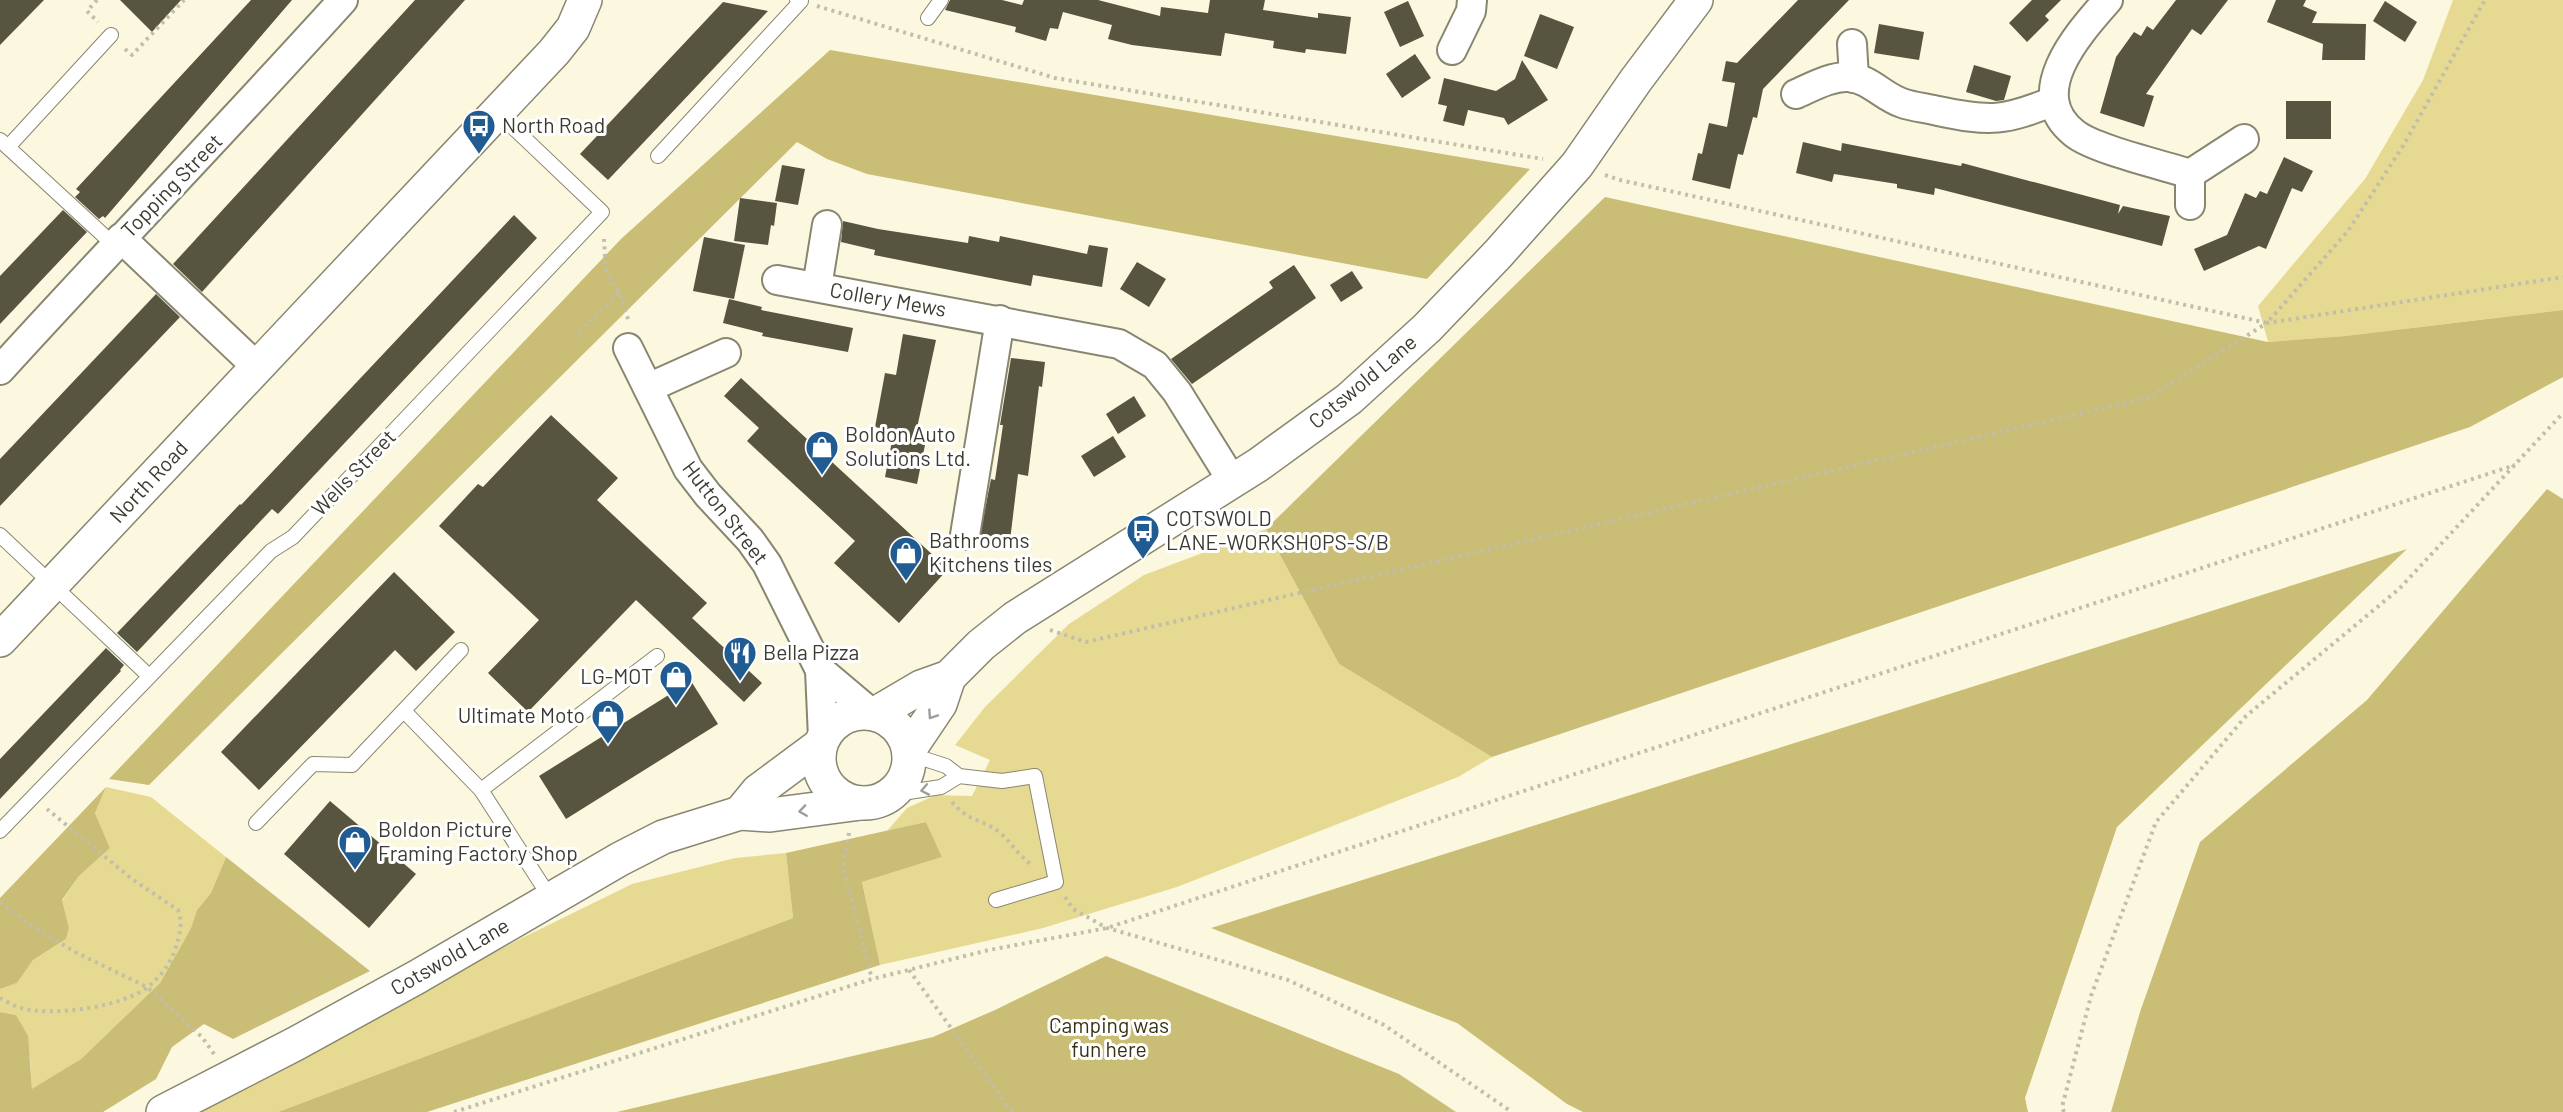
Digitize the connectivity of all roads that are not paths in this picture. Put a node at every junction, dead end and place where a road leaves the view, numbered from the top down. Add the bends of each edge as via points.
1 (343, 0) edge
2 (941, 0) edge
3 (1472, 0) edge
4 (1696, 0) edge
5 (2108, 0) edge
6 (585, 1) edge
7 (799, 1) edge
8 (928, 18) dead end
9 (111, 35) road end
10 (1852, 44) dead end
11 (1452, 50) dead end
12 (1854, 78) junction
13 (1796, 94) dead end
14 (2054, 101) junction
15 (497, 112) junction
16 (2244, 139) dead end
17 (4, 143) edge
18 (658, 156) dead end
19 (2190, 174) junction
20 (2190, 205) dead end
21 (827, 225) dead end
22 (118, 242) junction
23 (777, 280) dead end
24 (817, 288) junction
25 (1000, 320) junction
26 (628, 348) road end
27 (726, 353) dead end
28 (257, 367) junction
29 (0, 370) edge
30 (648, 388) junction
31 (1233, 482) junction
32 (0, 535) edge
33 (964, 535) dead end
34 (52, 585) junction
35 (0, 640) edge
36 (461, 650) dead end
37 (657, 656) dead end
38 (820, 670) junction
39 (149, 676) junction
40 (949, 676) junction
41 (404, 711) junction
42 (873, 713) junction
43 (821, 742) junction
44 (909, 752) junction
45 (959, 776) junction
46 (481, 790) junction
47 (875, 799) junction
48 (740, 813) junction
49 (256, 823) dead end
50 (0, 831) edge
51 (551, 899) junction
52 (996, 900) dead end
53 (162, 1112) edge

1 - 22 street, Topping Street
2 - 8 lane
3 - 11 street via 1471,11
4 - 31 street, Cotswold Lane via 1577,165 1498,254 1349,399
5 - 14 street via 2062,61
6 - 15 street, North Road via 573,28
7 - 18 lane
9 - 17 lane
10 - 12 street
12 - 13 street via 1830,80
12 - 14 street via 1865,80 1902,103 1973,118 1998,119
14 - 19 street via 2073,133 2088,142
15 - 28 street, North Road
15 - 39 lane, Wells Street via 602,212 293,537 271,551
16 - 19 street
17 - 22 lane
19 - 20 street
21 - 24 street
22 - 28 street
22 - 29 street, Topping Street
23 - 24 street, Collery Mews
24 - 25 street, Collery Mews
25 - 31 street, Collery Mews via 1119,344 1155,365 1177,392
25 - 33 street
26 - 30 street, Hutton Street
27 - 30 street
28 - 34 street, North Road
30 - 38 street, Hutton Street via 688,469 767,564
31 - 40 street, Cotswold Lane via 1015,618
32 - 34 lane
34 - 35 street, North Road
34 - 39 lane
36 - 41 lane
37 - 46 lane
38 - 42 street, Hutton Street
38 - 43 street, Hutton Street
39 - 50 lane, Wells Street
40 - 42 street, Cotswold Lane
40 -> 44 street, Cotswold Lane via 940,704
41 - 46 lane
41 - 49 lane via 352,765 313,764
42 - 43 street via 843,717 831,726
42 - 44 street via 897,728
43 - 47 street via 820,765 827,784 842,797
43 - 48 street via 758,791
44 - 45 lane via 946,766
44 - 47 street via 904,777
45 -> 47 lane via 941,787
45 - 52 lane via 1002,781 1035,776 1056,882
46 - 51 lane
47 -> 48 street, Cotswold Lane via 770,815
48 - 51 street, Cotswold Lane via 663,837
51 - 53 street, Cotswold Lane via 417,977

